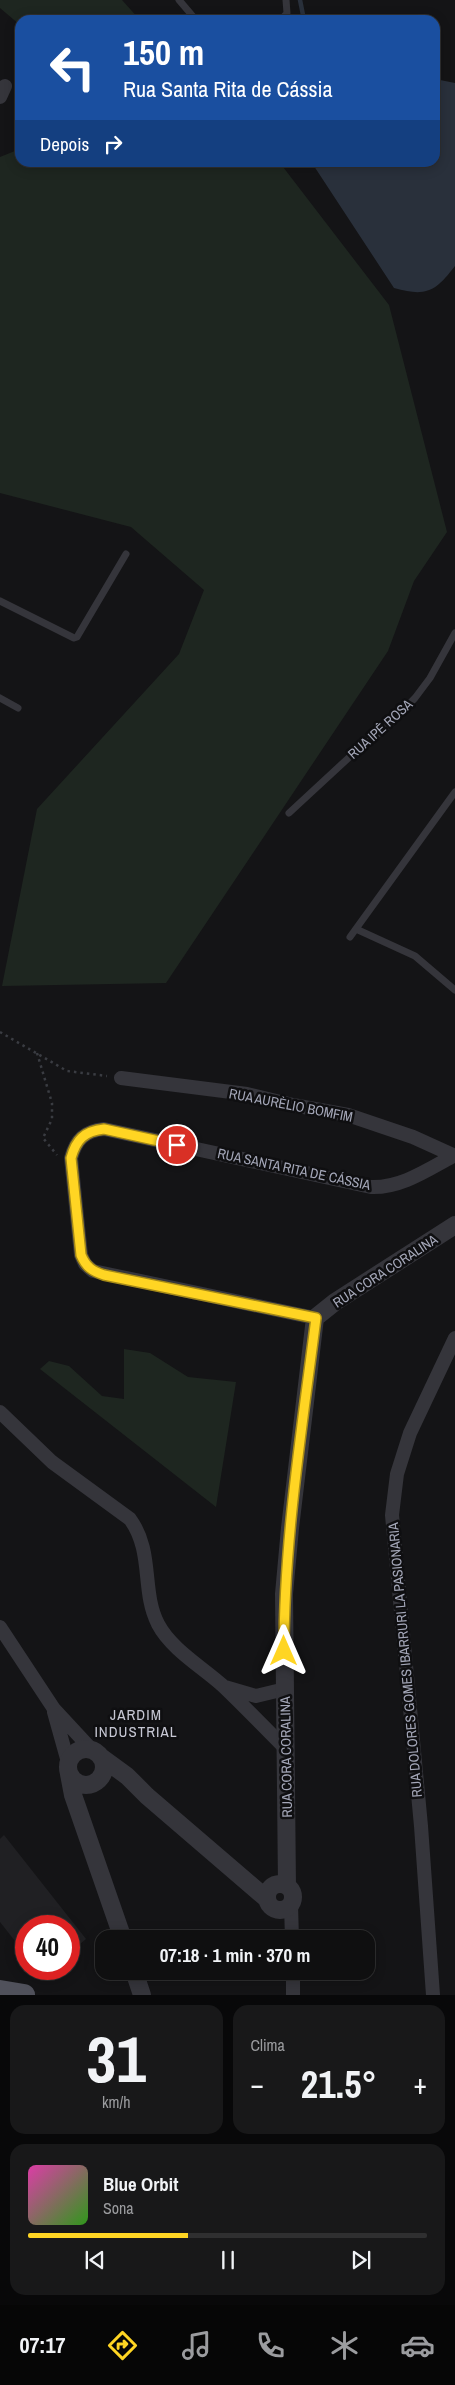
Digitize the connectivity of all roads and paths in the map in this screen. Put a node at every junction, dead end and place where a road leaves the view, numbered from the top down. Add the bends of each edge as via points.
1 (180, 0) edge
2 (286, 0) edge
3 (192, 15) edge
4 (285, 15) edge
5 (126, 554) dead end
6 (0, 601) edge
7 (455, 633) edge
8 (0, 698) edge
9 (18, 708) dead end
10 (455, 793) edge
11 (290, 813) dead end
12 (356, 928) junction
13 (350, 937) dead end
14 (455, 990) edge
15 (0, 1032) edge
16 (37, 1053) junction
17 (121, 1078) joint
18 (454, 1156) edge
19 (73, 1175) junction
20 (455, 1225) edge
21 (316, 1318) junction
22 (455, 1338) edge
23 (0, 1412) edge
24 (0, 1627) edge
25 (221, 1685) junction
26 (285, 1689) junction
27 (54, 1709) junction
28 (287, 1750) junction
29 (97, 1753) junction
30 (69, 1768) junction
31 (93, 1783) junction
32 (147, 1796) junction
33 (86, 1828) junction
34 (287, 1886) junction
35 (267, 1900) junction
36 (291, 1905) junction
37 (120, 1930) edge
38 (292, 1930) edge
39 (137, 1980) edge
40 (293, 1980) edge
41 (0, 1991) edge
42 (24, 1995) edge
43 (142, 1995) edge
44 (293, 1995) edge
45 (433, 1995) edge

1 - 3 lane
2 - 4 lane
5 - 6 lane via 77,637
7 - 11 lane, RUA IPÊ ROSA via 415,698
8 - 9 lane
10 - 12 lane
12 - 13 lane
12 - 14 lane via 416,956
15 - 16 path
16 - 17 path via 67,1071
16 - 19 path via 52,1103 52,1119 43,1138
17 - 18 street, RUA AURÈLIO BOMFIM via 246,1094 348,1115 413,1137
18 - 19 street, RUA SANTA RITA DE CÁSSIA via 400,1183 371,1187 104,1129 83,1135 75,1145 71,1158
19 - 21 street, RUA SANTA RITA DE CÁSSIA via 81,1255 93,1271
20 - 21 street, RUA CORA CORALINA via 335,1302
21 - 26 street, RUA CORA CORALINA via 286,1575
22 - 45 street, RUA DOLORES GOMES IBARRURI LA PASIONARIA via 410,1433 397,1474 392,1515
23 - 25 street via 52,1462 130,1519 144,1547 159,1626 170,1640
24 - 27 street
25 - 26 street via 256,1696
25 - 28 street
26 - 28 street, RUA CORA CORALINA
27 - 29 street
27 - 30 street
28 - 34 street, RUA CORA CORALINA
29 - 30 street via 80,1750 71,1757
29 - 31 street via 104,1767
29 - 32 street
30 - 31 street via 76,1783
30 - 33 street via 73,1795
31 - 32 street via 122,1785
31 - 33 street
32 - 35 street
33 - 37 street
34 - 35 street via 279,1884 271,1888
34 - 36 street via 293,1893
35 - 36 street via 276,1910 285,1910
36 - 38 street
39 - 43 street
40 - 44 street
41 - 42 main road

